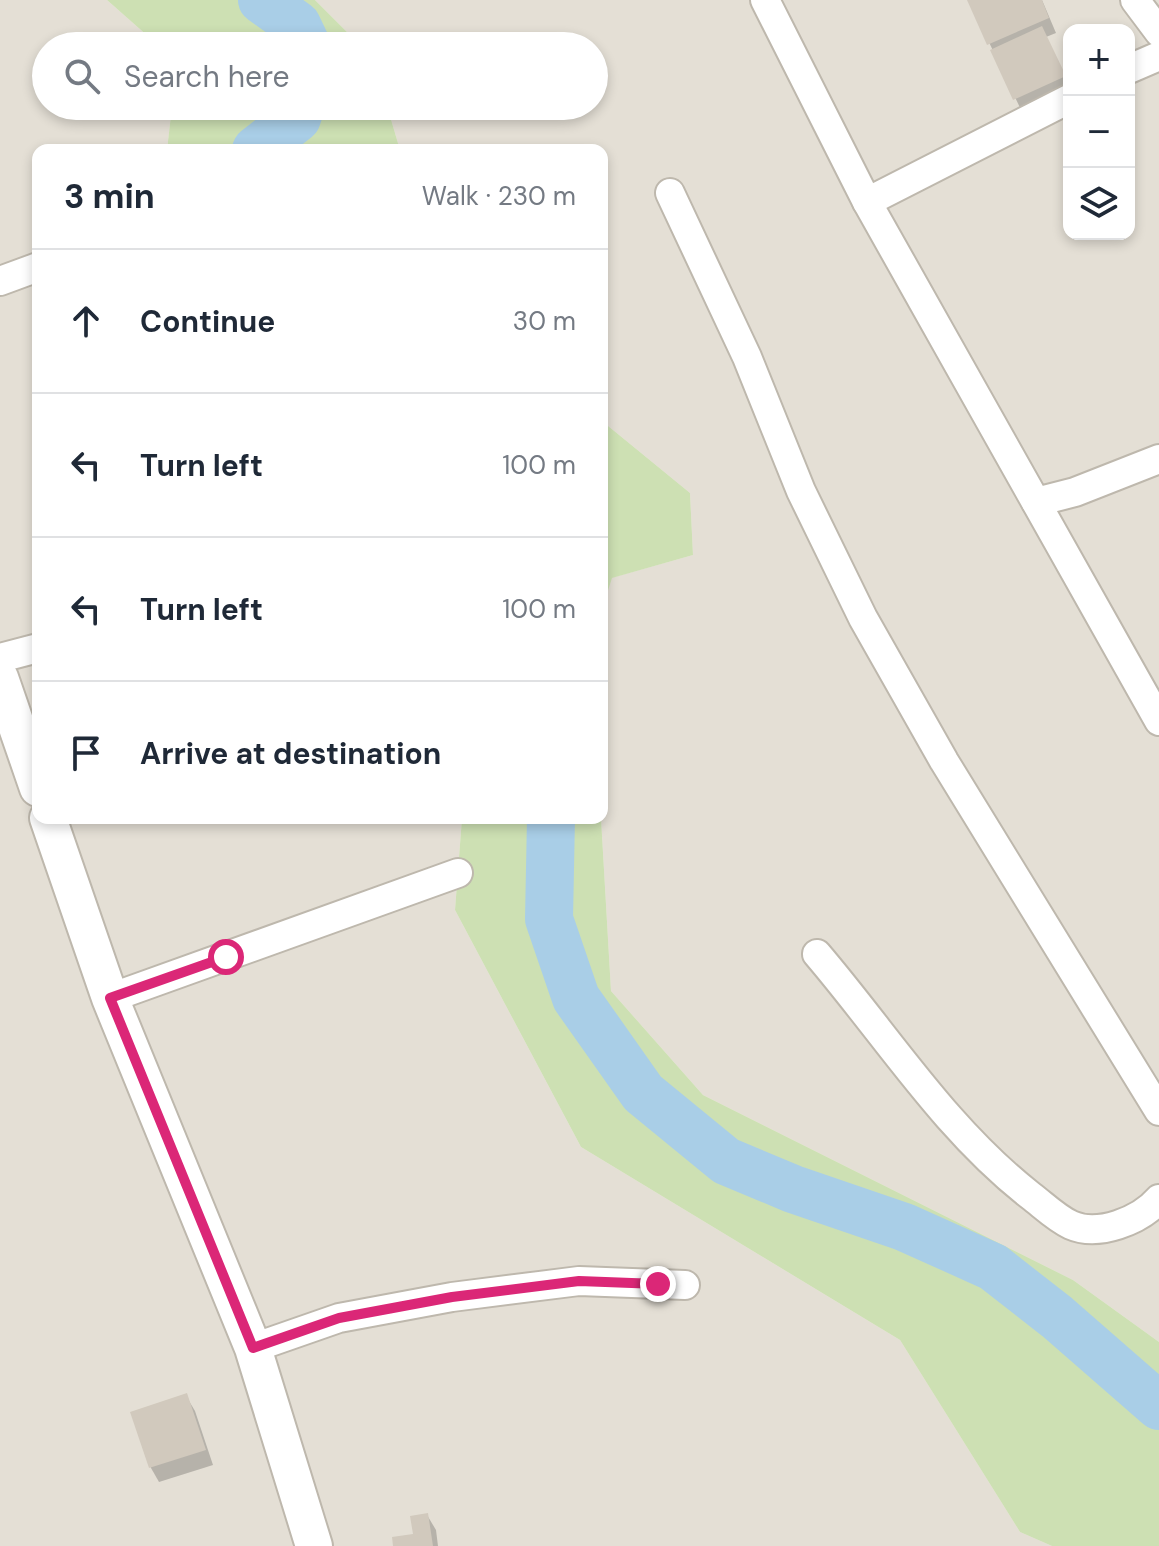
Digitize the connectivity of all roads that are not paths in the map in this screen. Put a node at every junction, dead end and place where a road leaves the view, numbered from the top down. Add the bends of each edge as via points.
1 (765, 0) edge
2 (1135, 0) edge
3 (1159, 32) edge
4 (1159, 56) edge
5 (1135, 66) edge
6 (1063, 102) edge
7 (670, 193) dead end
8 (867, 202) junction
9 (32, 269) edge
10 (0, 281) edge
11 (1159, 459) edge
12 (1036, 502) junction
13 (32, 650) edge
14 (0, 658) edge
15 (0, 678) edge
16 (1159, 721) edge
17 (32, 771) edge
18 (50, 824) edge
19 (458, 873) dead end
20 (817, 954) dead end
21 (110, 998) junction
22 (1159, 1111) edge
23 (1159, 1199) edge
24 (685, 1285) dead end
25 (253, 1348) junction
26 (314, 1546) edge

1 - 8 street
2 - 3 street
4 - 5 street
6 - 8 street
7 - 22 street via 863,618 944,761
8 - 12 street
9 - 10 street
11 - 12 street
12 - 16 street
13 - 14 street
15 - 17 street
18 - 21 street
19 - 21 street
20 - 23 street via 916,1081 989,1161 1049,1210 1071,1225 1095,1231 1120,1225
21 - 25 street
24 - 25 street via 579,1281 452,1297 339,1318
25 - 26 street

